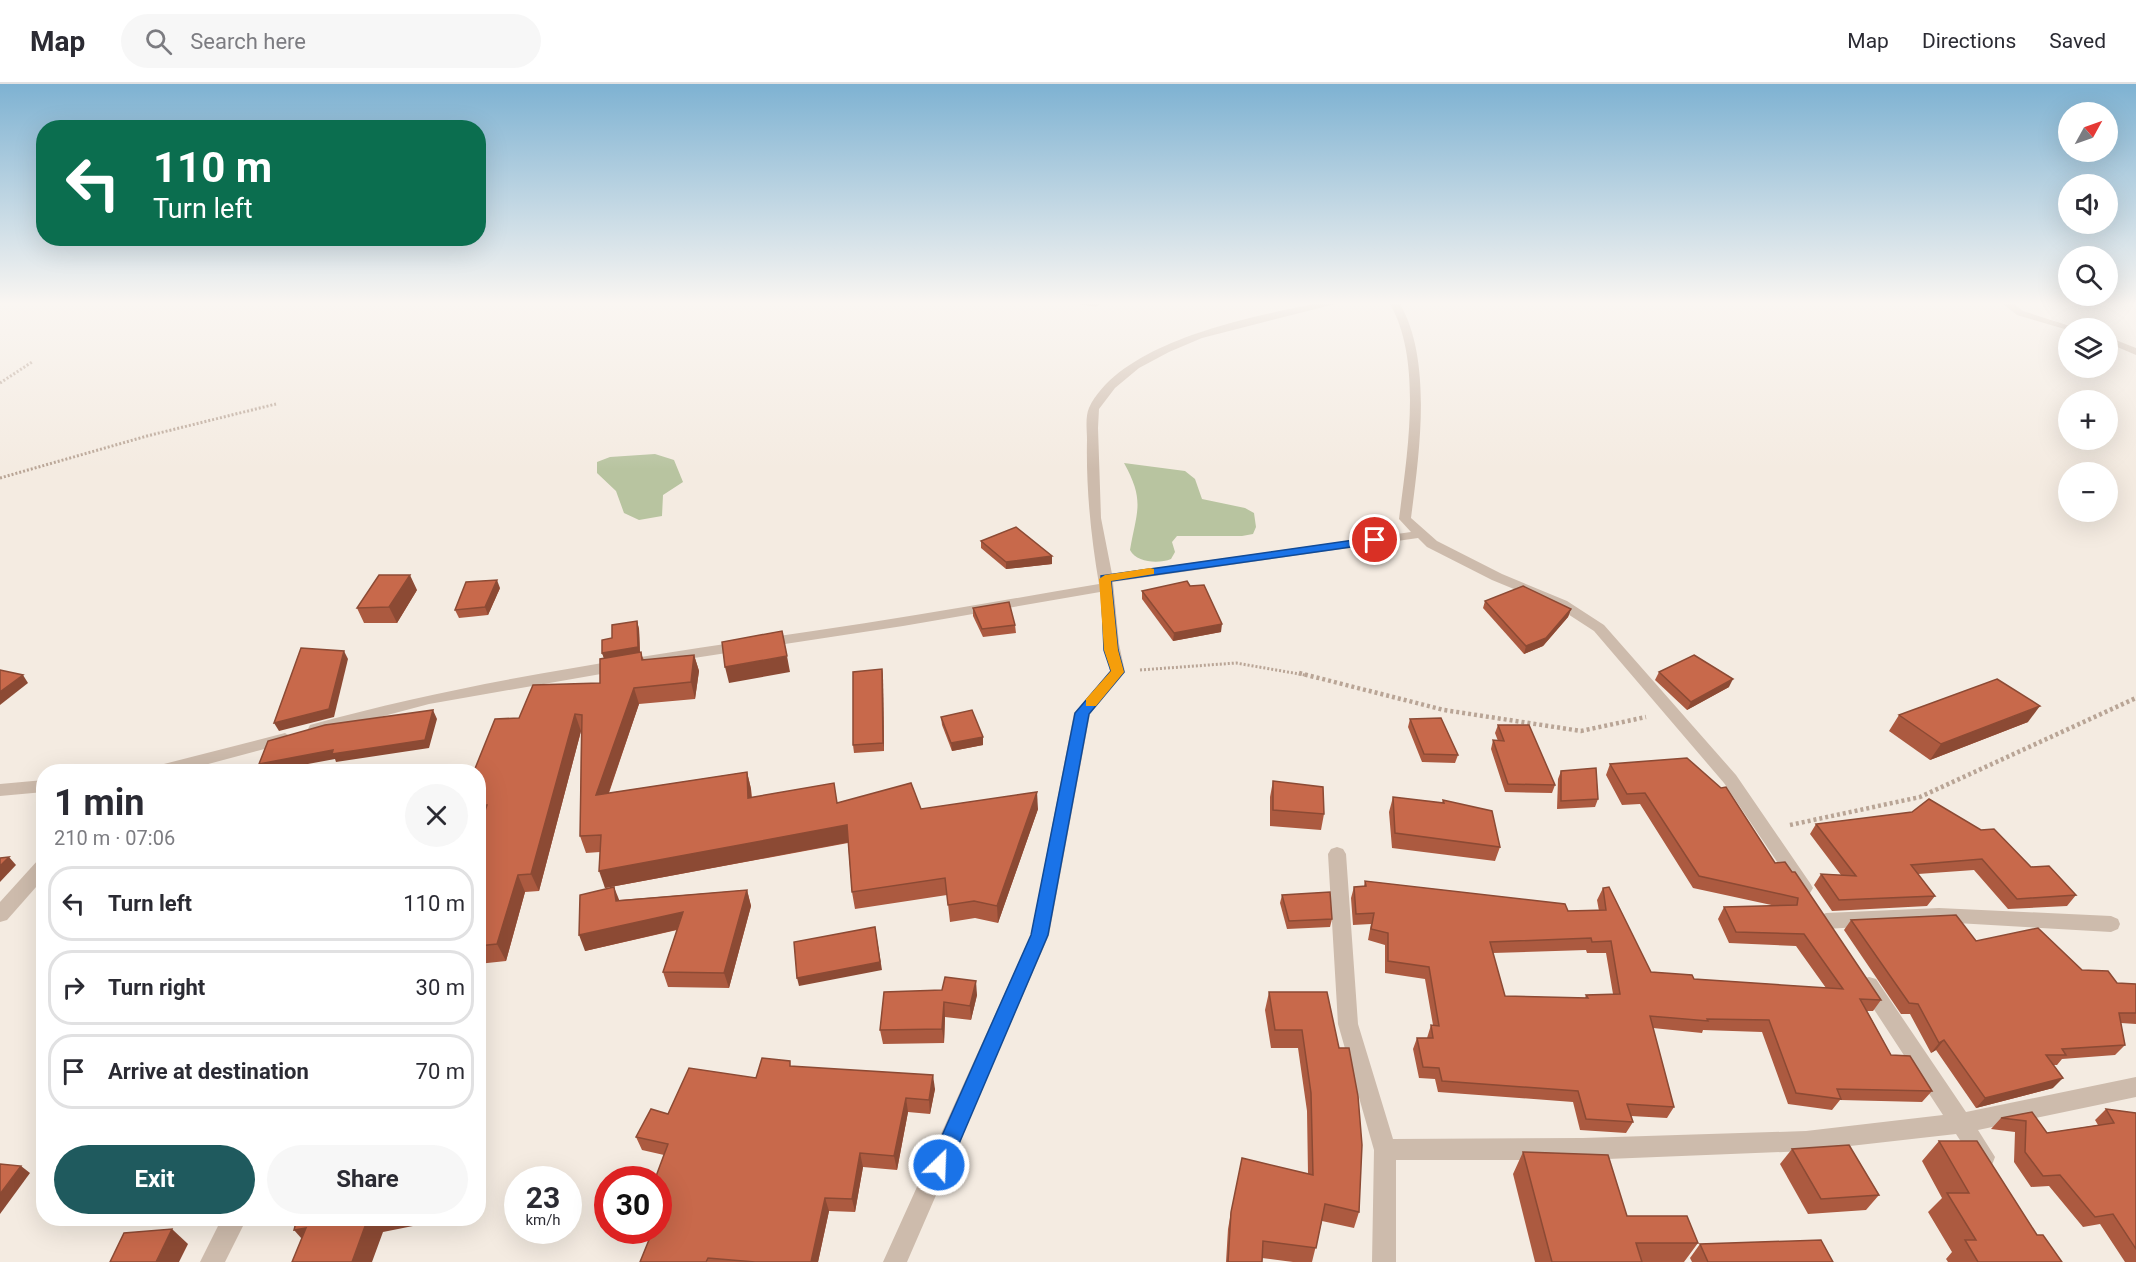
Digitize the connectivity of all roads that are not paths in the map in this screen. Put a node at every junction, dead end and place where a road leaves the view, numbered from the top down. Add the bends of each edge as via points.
1 (1146, 359) edge
2 (1412, 359) edge
3 (1422, 534) junction
4 (1105, 583) junction
5 (186, 764) edge
6 (36, 787) edge
7 (0, 790) edge
8 (1337, 854) dead end
9 (36, 874) edge
10 (0, 915) edge
11 (1826, 921) junction
12 (2111, 924) dead end
13 (1839, 941) edge
14 (1859, 970) edge
15 (2136, 1088) edge
16 (1961, 1123) junction
17 (1385, 1150) junction
18 (1995, 1173) edge
19 (232, 1226) edge
20 (213, 1262) edge
21 (895, 1262) edge
22 (1384, 1262) edge

1 - 4 street via 1112,386 1093,411 1095,520
2 - 3 street via 1413,466 1406,519
3 - 4 street
3 - 11 street via 1432,544 1497,578 1562,604 1599,628 1730,779
4 - 5 street via 903,622 681,655 429,699
4 - 21 street via 1111,650 1118,672 1082,713 1040,935
6 - 7 street
8 - 17 street via 1348,1024
9 - 10 street
11 - 12 street via 1940,915
11 - 13 street
14 - 16 street
15 - 16 street
16 - 17 street via 1806,1141 1582,1149
16 - 18 street
17 - 22 street
19 - 20 street

